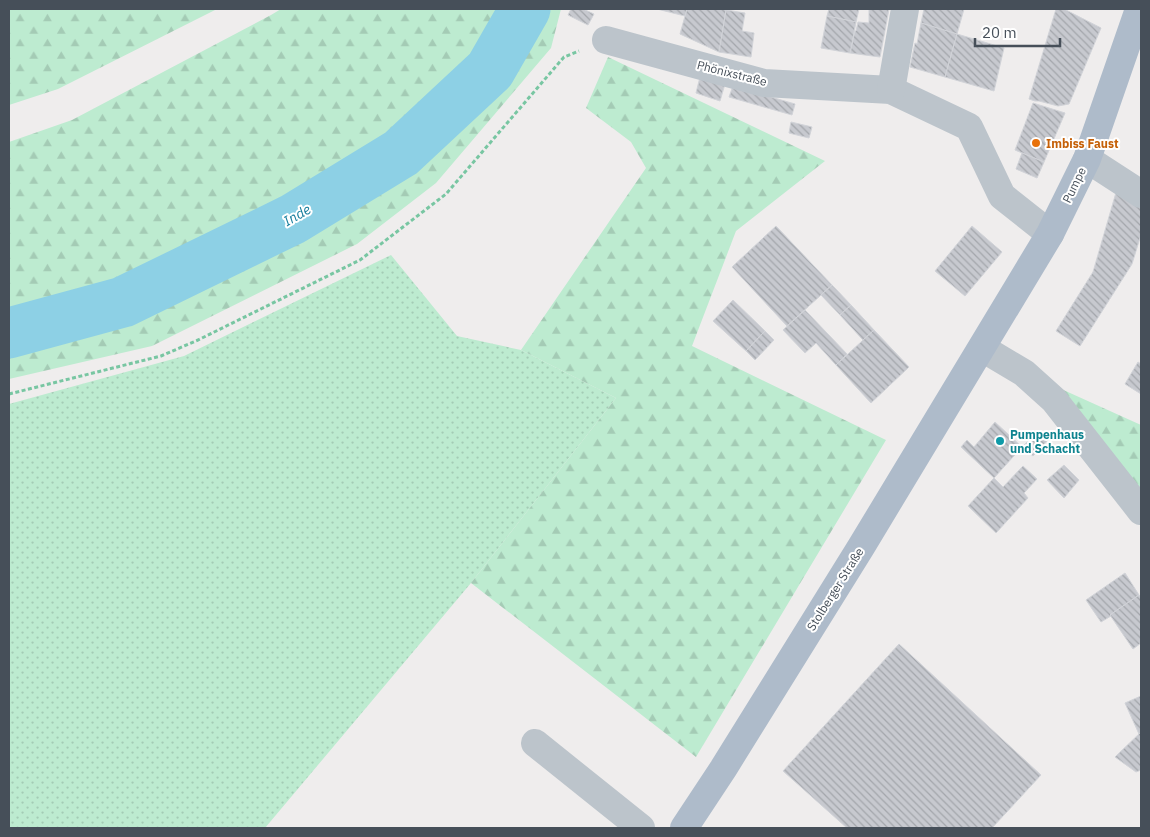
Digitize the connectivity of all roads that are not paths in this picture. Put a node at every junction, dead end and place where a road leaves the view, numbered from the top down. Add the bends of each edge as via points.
1 (905, 9) edge
2 (1139, 9) edge
3 (606, 40) road end
4 (891, 90) junction
5 (1087, 159) junction
6 (1141, 194) edge
7 (1050, 234) junction
8 (982, 348) junction
9 (1141, 512) edge
10 (535, 743) dead end
11 (641, 828) edge
12 (684, 828) edge

1 - 4 street
2 - 5 main road, Pumpe
3 - 4 street, Phönixstraße via 764,83
4 - 7 street, Phönixstraße via 969,127 1002,196
5 - 6 street
5 - 7 main road, Pumpe
7 - 8 main road, Pumpe
8 - 9 street via 1024,373 1054,400
8 - 12 main road, Stolberger Straße via 724,769
10 - 11 street

